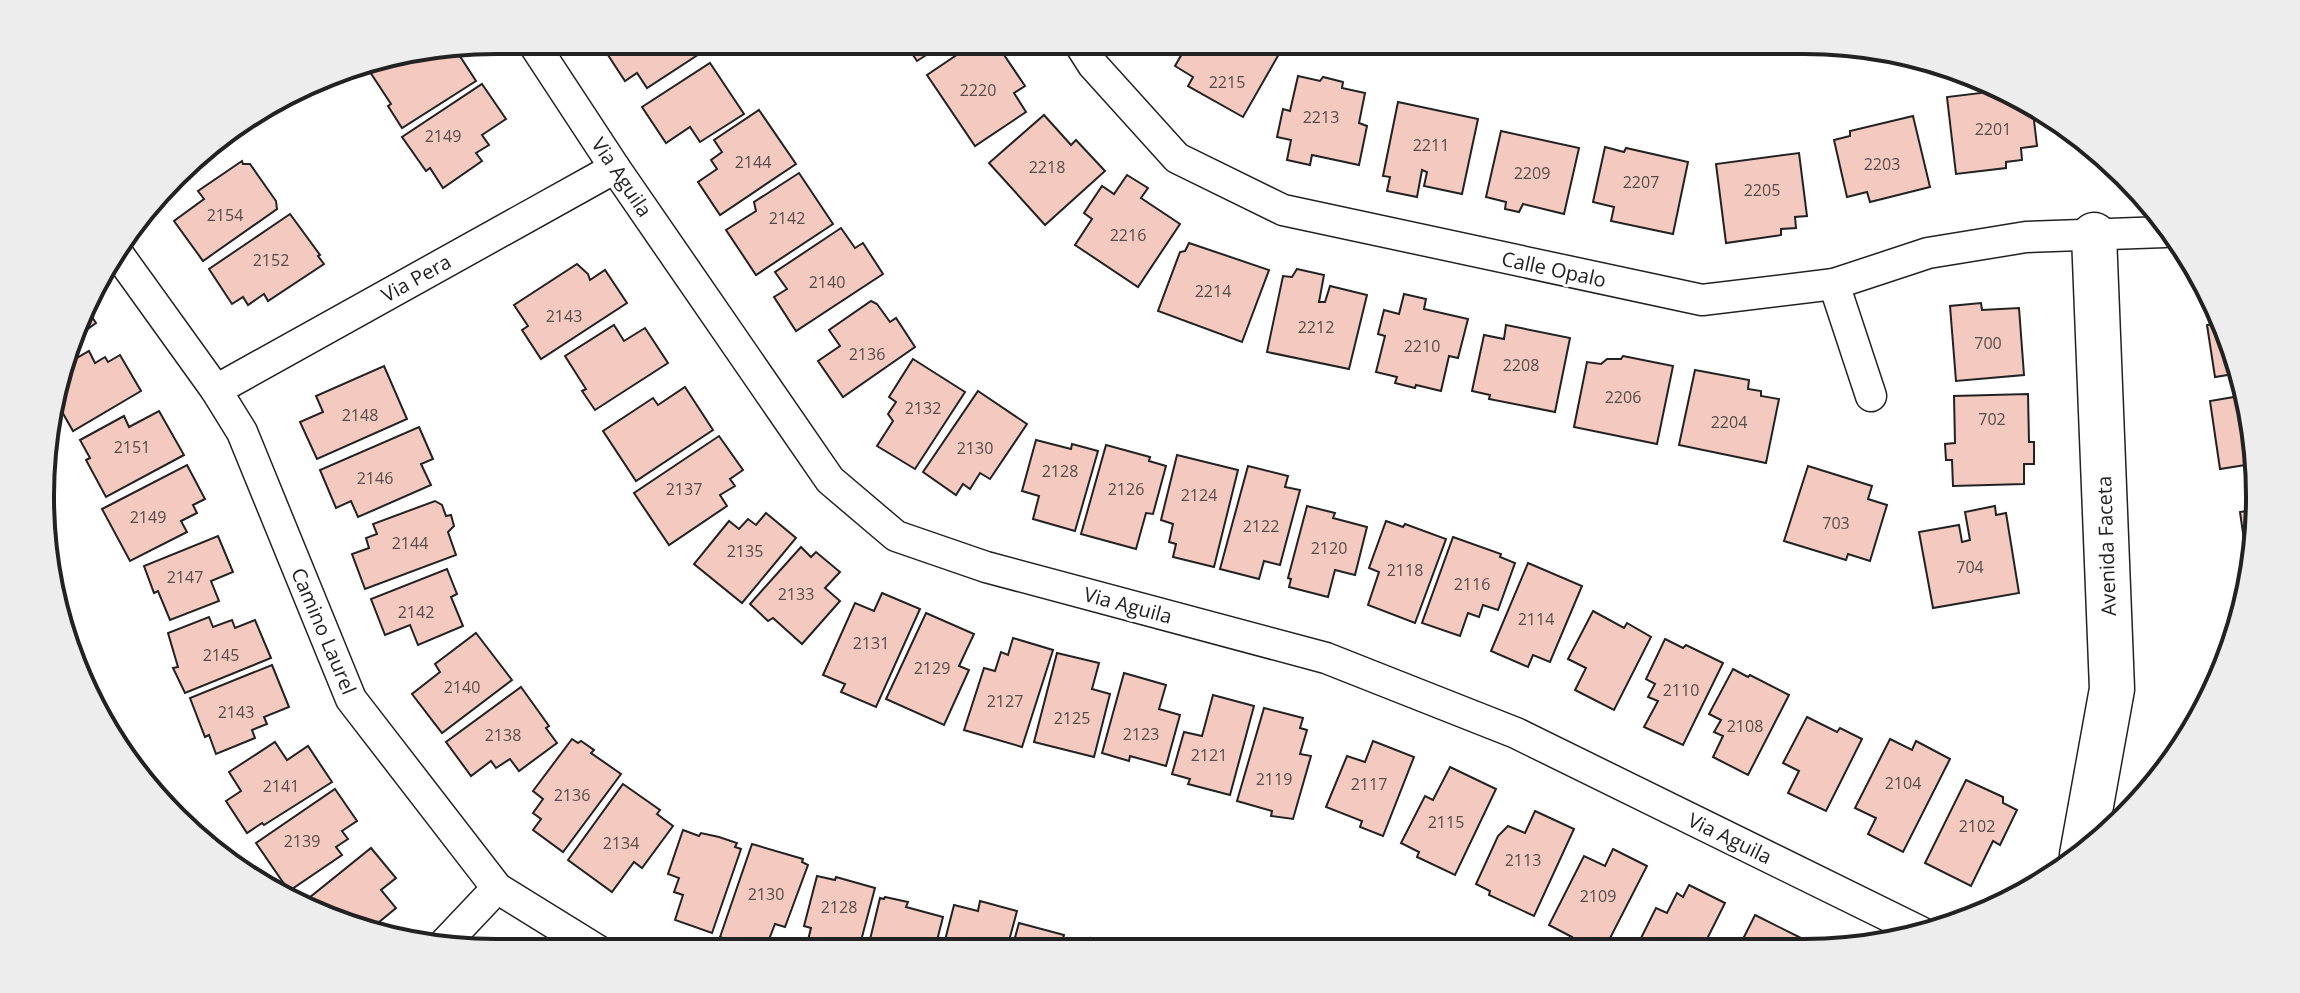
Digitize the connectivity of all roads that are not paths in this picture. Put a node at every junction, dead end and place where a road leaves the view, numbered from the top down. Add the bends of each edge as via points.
1 (540, 54) edge
2 (1086, 54) edge
3 (615, 168) junction
4 (2159, 232) edge
5 (2094, 235) junction
6 (123, 260) edge
7 (1834, 284) junction
8 (216, 390) junction
9 (1871, 396) dead end
10 (2085, 837) edge
11 (497, 888) junction
12 (1909, 926) edge
13 (451, 936) edge
14 (579, 939) edge

1 - 3 street, Via Aguila
2 - 7 street, Calle Opalo via 1177,158 1283,210 1702,300
3 - 8 street, Via Pera
3 - 12 street, Via Aguila via 830,480 896,536 986,567 1326,658 1516,733
4 - 5 street, Calle Opalo
5 - 7 street, Calle Opalo via 2026,237 1928,253
5 - 10 street, Avenida Faceta via 2112,689
6 - 8 street, Camino Laurel
7 - 9 street
8 - 11 street, Camino Laurel via 242,432 351,699
11 - 13 street
11 - 14 street, Camino Laurel

